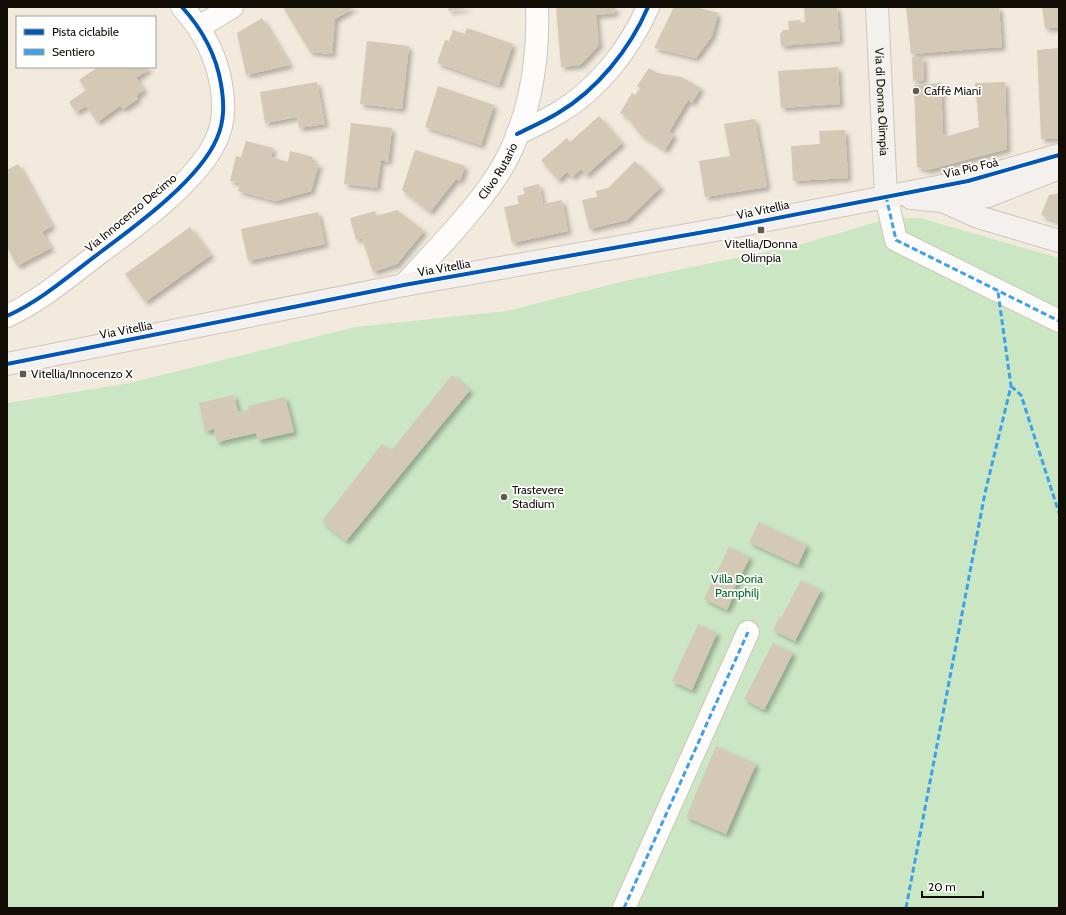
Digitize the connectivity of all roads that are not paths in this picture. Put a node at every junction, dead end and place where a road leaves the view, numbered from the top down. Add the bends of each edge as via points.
1 (182, 7) edge
2 (232, 7) edge
3 (537, 7) edge
4 (648, 7) edge
5 (877, 7) edge
6 (199, 27) junction
7 (517, 134) junction
8 (1059, 155) edge
9 (1059, 168) edge
10 (940, 193) junction
11 (886, 196) junction
12 (1059, 241) edge
13 (404, 285) junction
14 (7, 316) edge
15 (1059, 321) edge
16 (7, 364) edge
17 (748, 632) dead end
18 (624, 908) edge

1 - 6 street, Via Innocenzo Decimo
2 - 6 street
3 - 7 street, Clivo Rutario via 534,65 526,108
4 - 7 street via 623,50 593,86 558,113
5 - 11 street, Via di Donna Olimpia
6 - 14 street, Via Innocenzo Decimo via 218,70 223,103 220,130 207,156 172,193 119,238 51,290 25,308
7 - 13 street, Clivo Rutario via 490,185
8 - 10 street, Via Pio Foà via 968,181
9 - 10 street, Via Pio Foà via 988,196
10 - 11 street, Via Pio Foà
10 - 12 street via 978,216
11 - 13 street, Via Vitellia via 721,229
11 - 15 street via 896,240
13 - 16 street, Via Vitellia
17 - 18 street

